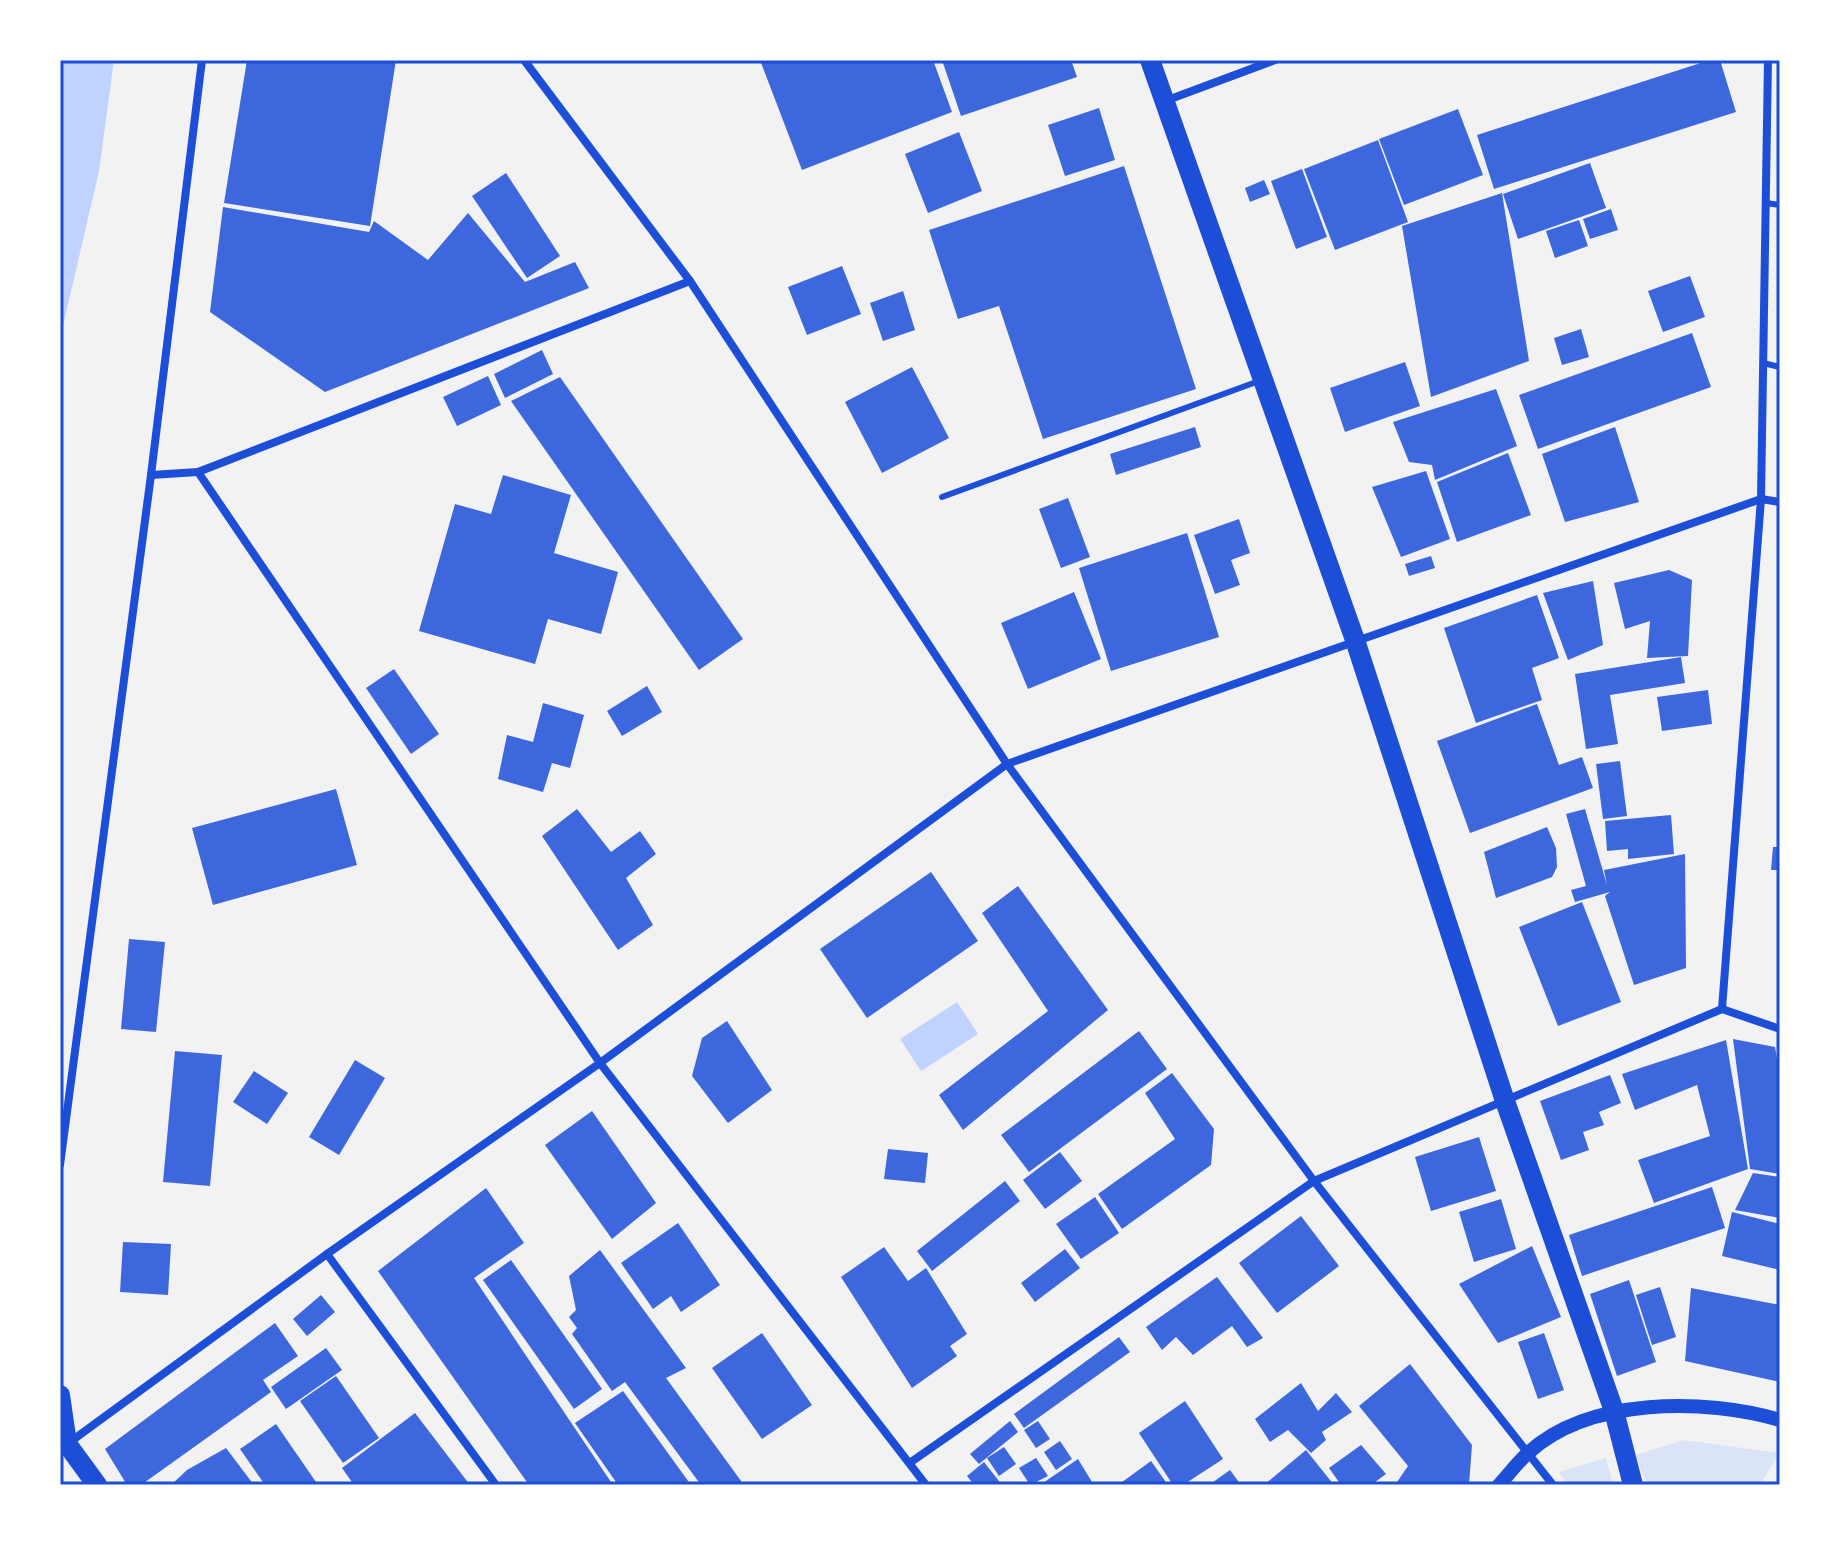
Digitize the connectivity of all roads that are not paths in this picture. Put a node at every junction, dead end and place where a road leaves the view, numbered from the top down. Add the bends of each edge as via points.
1 (202, 60) edge
2 (524, 60) edge
3 (1150, 60) edge
4 (1275, 60) edge
5 (1768, 60) edge
6 (1164, 101) junction
7 (1766, 203) junction
8 (1780, 205) edge
9 (690, 281) junction
10 (1763, 363) junction
11 (1780, 367) edge
12 (1263, 379) junction
13 (198, 472) junction
14 (151, 475) junction
15 (942, 497) dead end
16 (1761, 499) junction
17 (1780, 502) edge
18 (1355, 640) junction
19 (1007, 764) junction
20 (1722, 1009) junction
21 (1780, 1029) edge
22 (600, 1063) junction
23 (1505, 1101) junction
24 (60, 1165) edge
25 (1314, 1181) junction
26 (327, 1254) junction
27 (60, 1395) edge
28 (1614, 1411) junction
29 (1780, 1420) edge
30 (67, 1444) junction
31 (1529, 1451) junction
32 (911, 1462) junction
33 (97, 1485) edge
34 (496, 1485) edge
35 (926, 1485) edge
36 (1499, 1485) edge
37 (1553, 1485) edge
38 (1633, 1485) edge

1 - 14 street
2 - 9 street
3 - 6 main road
4 - 6 street
5 - 7 street
6 - 12 main road
7 - 8 lane
7 - 10 street
9 - 13 street
9 - 19 street
10 - 11 lane
10 - 16 street
12 - 15 lane
12 - 18 main road
13 - 14 street
13 - 22 street
14 - 24 street
16 - 17 street
16 - 18 street
16 - 20 street
18 - 19 street
18 - 23 main road
19 - 22 street
19 - 25 street
20 - 21 street
20 - 23 street
22 - 26 street
22 - 32 street
23 - 25 street
23 - 28 main road
25 - 31 street
25 - 32 street
26 - 30 street
26 - 34 street
27 - 30 main road
28 - 29 street via 1707,1406
28 - 31 street
28 - 38 main road
30 - 33 main road
31 - 36 street
31 - 37 street
32 - 35 street

